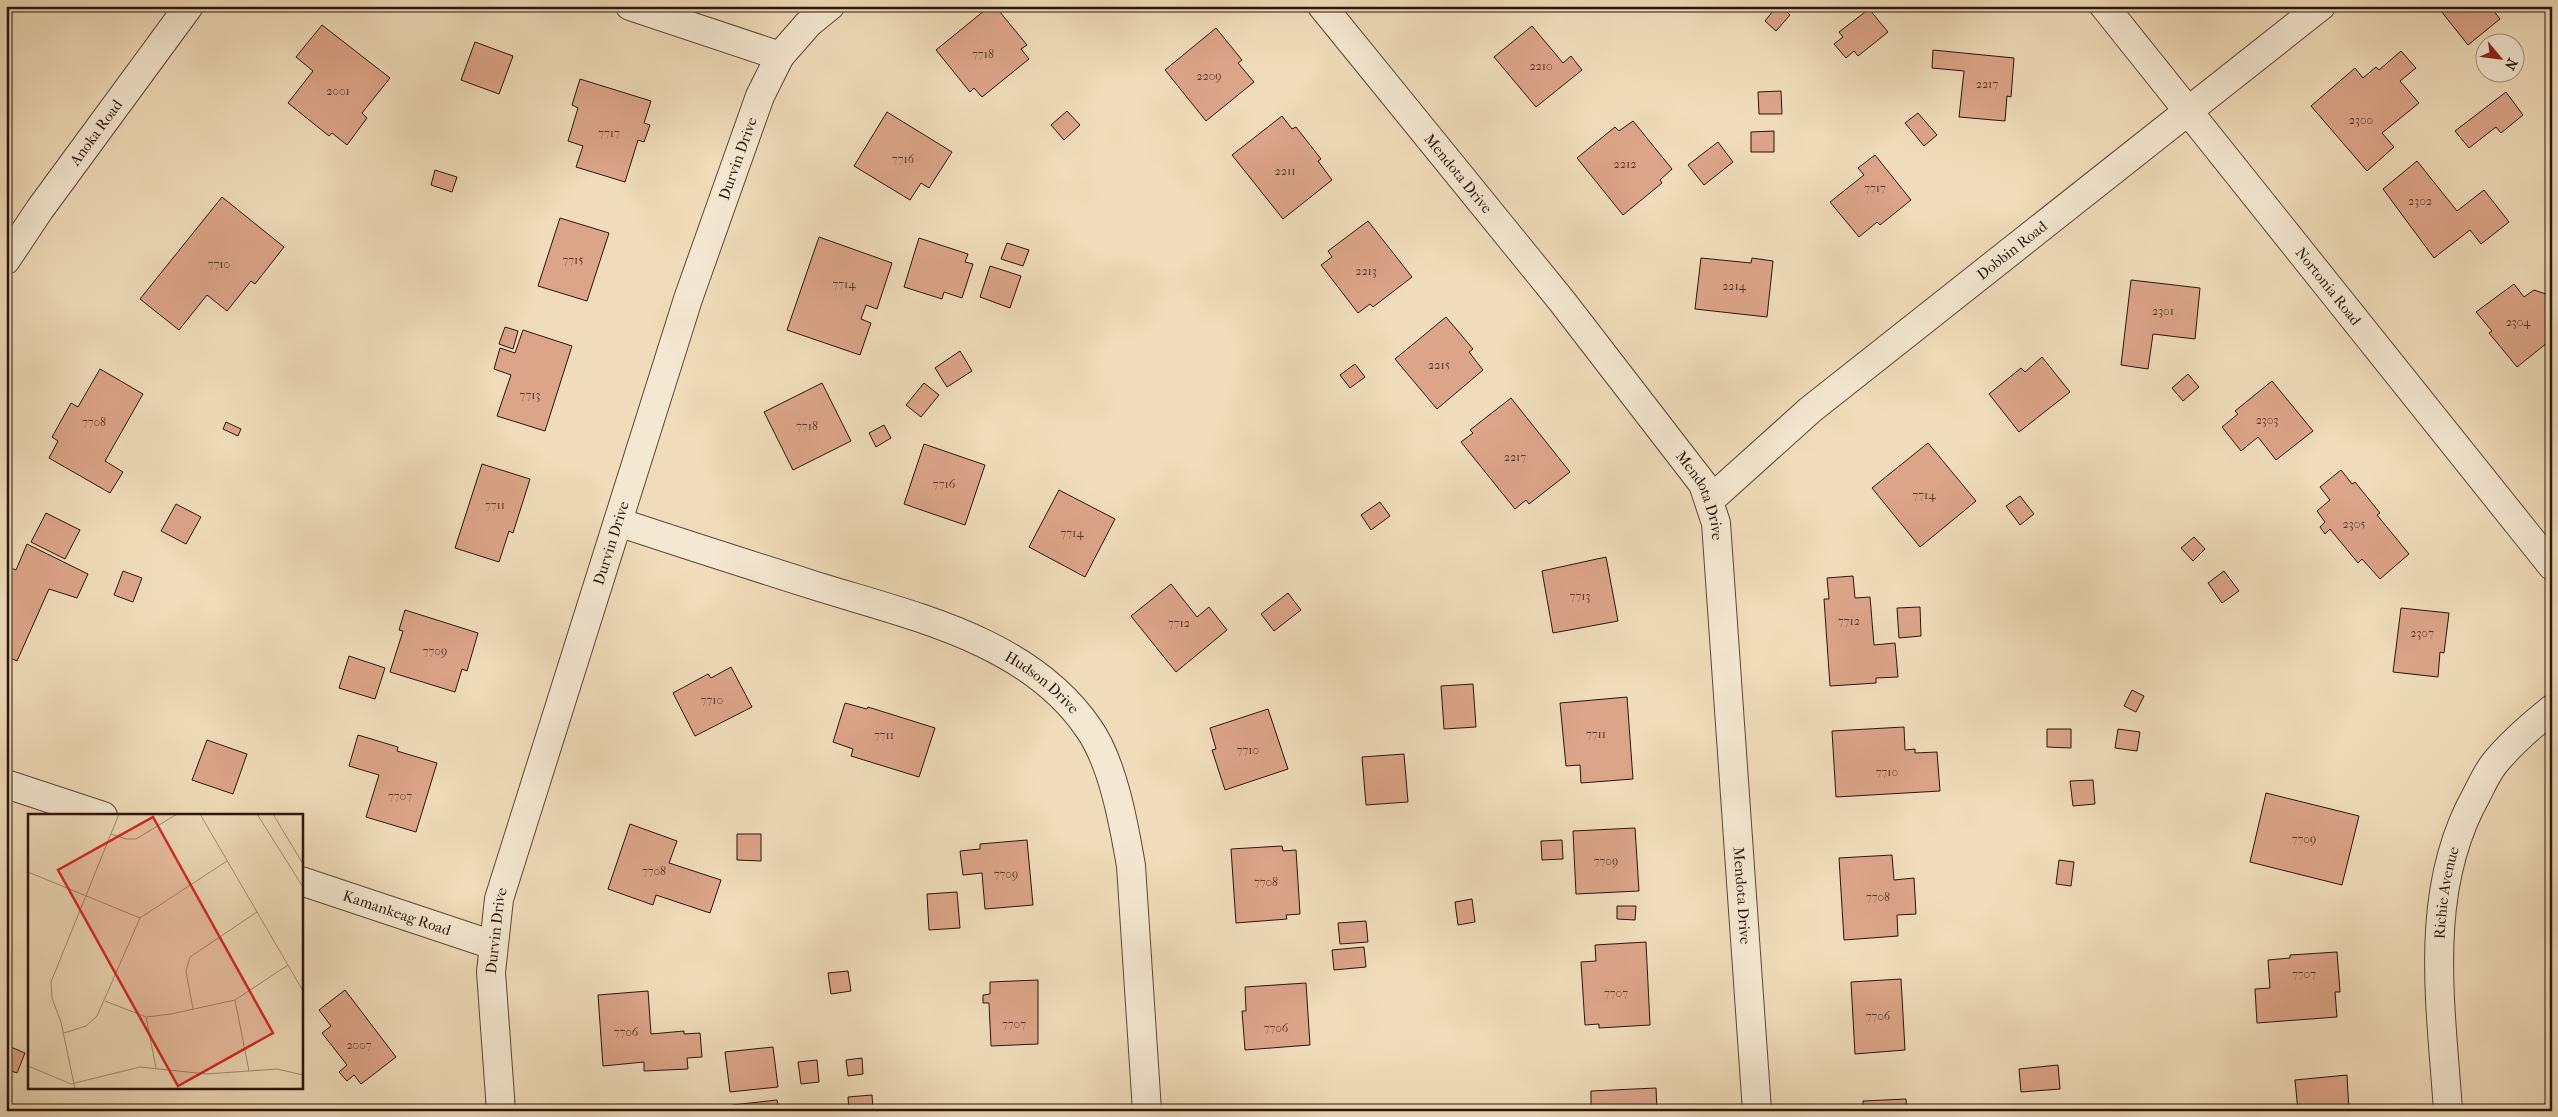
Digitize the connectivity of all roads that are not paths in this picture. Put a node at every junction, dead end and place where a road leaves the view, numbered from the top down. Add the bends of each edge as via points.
1 (189, 6) edge
2 (630, 6) edge
3 (830, 6) edge
4 (1322, 6) edge
5 (2104, 6) edge
6 (2321, 6) edge
7 (780, 56) junction
8 (2188, 112) junction
9 (6, 260) edge
10 (1710, 500) junction
11 (618, 522) junction
12 (2552, 566) edge
13 (2552, 709) edge
14 (6, 784) edge
15 (97, 814) edge
16 (302, 882) edge
17 (493, 945) junction
18 (500, 1111) edge
19 (1147, 1111) edge
20 (1757, 1111) edge
21 (2448, 1111) edge

1 - 9 street, Anoka Road
2 - 7 street
3 - 7 street, Durvin Drive via 808,24
4 - 10 street, Mendota Drive via 1561,300 1704,484
5 - 8 street, Nortonia Road
6 - 8 street, Dobbin Road
7 - 11 street, Durvin Drive via 760,96 688,299
8 - 10 street, Dobbin Road via 1810,410
8 - 12 street, Nortonia Road
10 - 20 street, Mendota Drive via 1716,523
11 - 17 street, Durvin Drive via 499,899
11 - 19 street, Hudson Drive via 936,624 994,648 1035,674 1063,697 1089,729 1103,754 1125,831 1131,866
13 - 21 street, Richie Avenue via 2494,765 2464,816 2449,858 2441,901 2438,955
14 - 15 street
16 - 17 street, Kamankeag Road
17 - 18 street, Durvin Drive via 491,972

